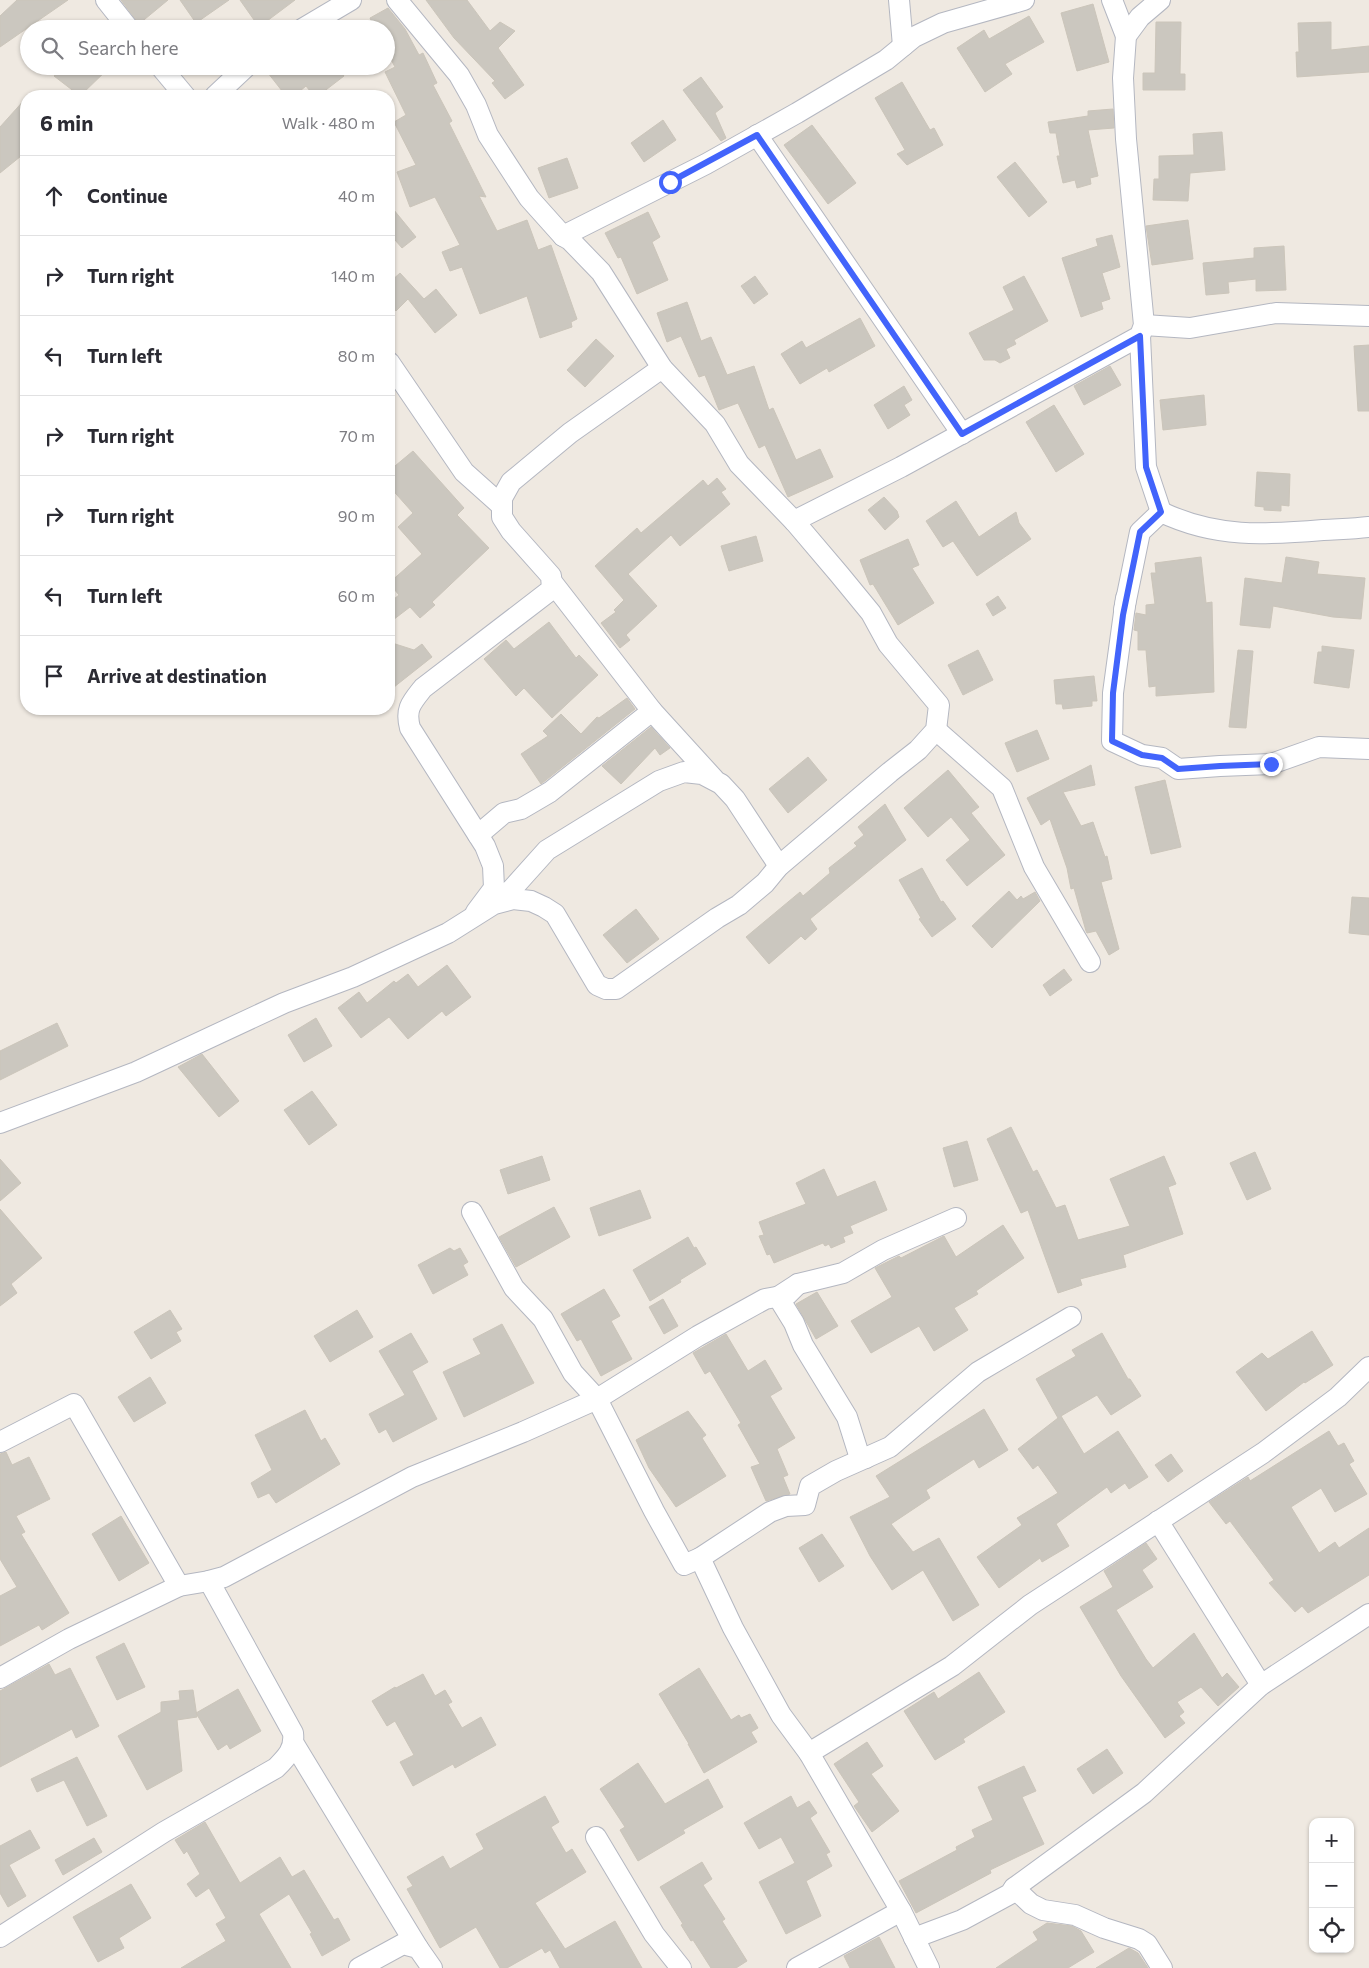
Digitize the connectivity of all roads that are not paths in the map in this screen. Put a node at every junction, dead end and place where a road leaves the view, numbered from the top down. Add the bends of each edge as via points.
1 (106, 0) edge
2 (351, 0) edge
3 (397, 0) edge
4 (899, 0) edge
5 (1024, 0) edge
6 (1112, 0) edge
7 (1160, 0) edge
8 (122, 20) edge
9 (317, 20) edge
10 (1126, 36) junction
11 (903, 46) junction
12 (168, 75) edge
13 (237, 75) edge
14 (180, 90) edge
15 (221, 90) edge
16 (757, 135) junction
17 (563, 236) junction
18 (1369, 316) edge
19 (1142, 331) junction
20 (662, 368) junction
21 (395, 371) edge
22 (962, 434) junction
23 (502, 506) junction
24 (1161, 512) junction
25 (794, 521) junction
26 (1369, 526) edge
27 (552, 582) junction
28 (652, 711) junction
29 (936, 730) junction
30 (1369, 749) edge
31 (717, 782) junction
32 (478, 835) junction
33 (779, 866) junction
34 (494, 904) junction
35 (474, 916) junction
36 (1090, 962) dead end
37 (0, 1124) edge
38 (472, 1212) dead end
39 (956, 1218) dead end
40 (798, 1284) junction
41 (1071, 1317) dead end
42 (1369, 1367) edge
43 (597, 1399) junction
44 (0, 1442) edge
45 (866, 1458) junction
46 (1158, 1521) junction
47 (700, 1558) junction
48 (208, 1582) junction
49 (179, 1586) junction
50 (1369, 1614) edge
51 (0, 1678) edge
52 (1261, 1685) junction
53 (294, 1744) junction
54 (809, 1753) junction
55 (596, 1837) dead end
56 (1014, 1888) junction
57 (901, 1911) junction
58 (0, 1937) edge
59 (914, 1938) junction
60 (418, 1948) junction
61 (359, 1968) edge
62 (432, 1968) edge
63 (681, 1968) edge
64 (797, 1968) edge
65 (929, 1968) edge
66 (1162, 1968) edge

1 - 8 street
2 - 9 street
3 - 17 street via 459,75 488,135 529,198
4 - 11 street
5 - 11 street via 943,23
6 - 10 street
7 - 10 street via 1140,17
10 - 19 street via 1123,78 1126,139
11 - 16 street via 859,78
12 - 14 street
13 - 15 street
16 - 17 street
16 - 22 street
17 - 20 street via 601,272
18 - 19 street via 1276,313 1190,328
19 - 22 street
19 - 24 street via 1146,467
20 - 23 street via 570,433 511,482 502,498
20 - 25 street via 714,424 739,464
21 - 23 street via 464,472
22 - 25 street
23 - 27 street via 502,517 511,531 551,576
24 - 26 street via 1184,523 1245,534 1289,534
24 - 30 street via 1140,532 1124,607 1113,693 1112,741 1142,755 1162,758 1178,769 1271,764 1319,747
25 - 29 street via 871,613 888,644 939,705
27 - 28 street
27 - 32 street via 552,589 544,596 423,688 407,714 410,728
28 - 31 street
28 - 32 street via 550,792 520,809 504,813
29 - 33 street via 918,750
29 - 36 street via 1002,788 1034,867
31 - 33 street via 735,798
31 - 34 street via 702,774 684,772 659,781 546,850 512,889
32 - 35 street via 493,866 494,888
33 - 34 street via 739,905 616,989 596,985 555,914 544,906 513,899
34 - 35 street
35 - 37 street via 448,934 284,1003 136,1072
38 - 43 street via 514,1288 543,1319 573,1373
39 - 40 street via 883,1250 843,1273
40 - 43 street via 786,1295 765,1300 698,1336
40 - 45 street via 778,1297 847,1417 859,1455
41 - 45 street via 978,1372 890,1447
42 - 46 street via 1338,1397 1263,1453
43 - 47 street via 684,1565
43 - 48 street via 412,1477 224,1577
44 - 49 street via 74,1404
45 - 47 street via 810,1486 804,1505 786,1506 770,1512
46 - 52 street
46 - 54 street via 1030,1605 952,1666
47 - 54 street via 733,1628 781,1715
48 - 49 street
48 - 53 street via 294,1733
49 - 51 street via 69,1639
50 - 52 street
52 - 56 street via 1144,1794
53 - 58 street via 276,1768 164,1832
53 - 60 street
54 - 57 street
55 - 63 street via 654,1934
56 - 59 street via 1010,1894 962,1920
56 - 66 street via 1031,1904 1044,1910 1075,1915 1139,1939
57 - 59 street
57 - 64 street
59 - 65 street
60 - 61 street via 403,1944
60 - 62 street

